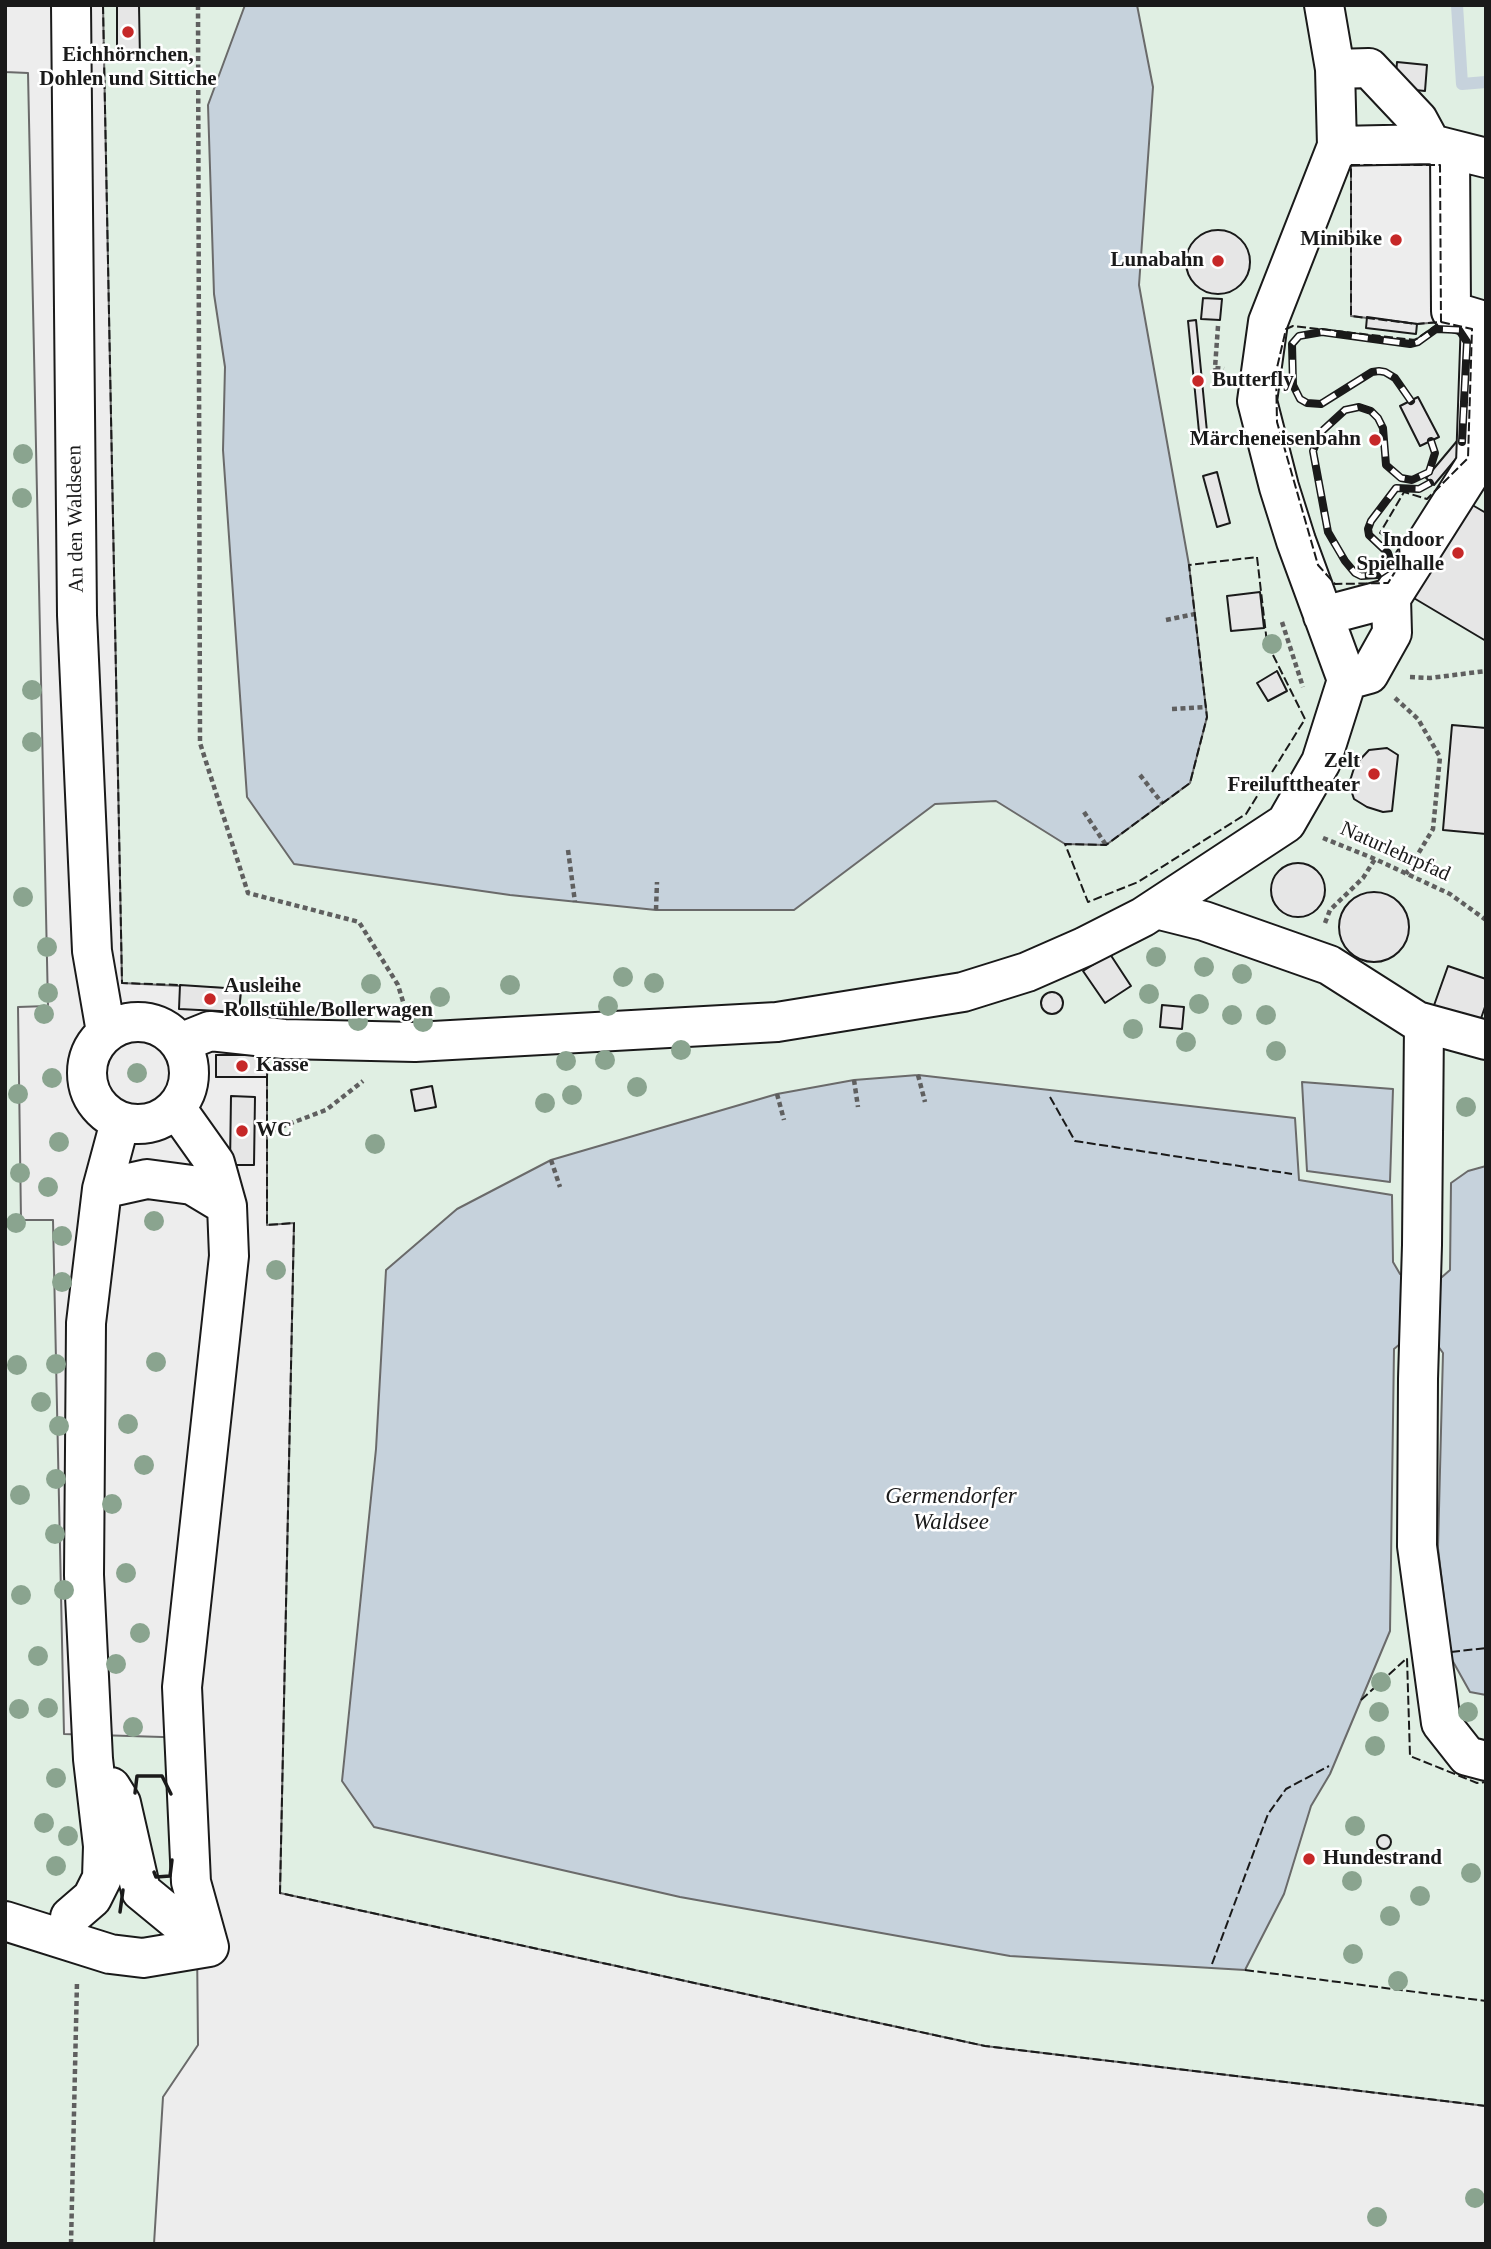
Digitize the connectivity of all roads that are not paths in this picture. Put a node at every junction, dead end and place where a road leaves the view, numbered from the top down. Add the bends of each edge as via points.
1 (71, 5) edge
2 (1324, 5) edge
3 (1335, 69) junction
4 (1337, 146) junction
5 (1456, 150) edge
6 (1391, 598) junction
7 (1323, 616) junction
8 (1358, 677) junction
9 (1156, 909) junction
10 (1424, 1024) junction
11 (106, 1032) junction
12 (1486, 1040) edge
13 (180, 1044) junction
14 (176, 1108) junction
15 (120, 1122) junction
16 (102, 1189) junction
17 (227, 1206) junction
18 (93, 1759) junction
19 (1486, 1761) edge
20 (9, 1922) edge
21 (74, 1930) junction
22 (209, 1947) junction

1 - 11 street, An den Waldseen via 77,615 92,951
2 - 3 street
3 - 4 street
3 - 5 street via 1369,68 1418,120
4 - 5 street
4 - 7 street via 1268,322 1258,401 1279,487
5 - 6 street via 1451,311 1480,320 1476,464
6 - 7 street
6 - 8 street via 1392,633
7 - 8 street
8 - 9 street via 1321,762 1286,823
9 - 10 street via 1329,965
9 - 13 street via 1027,972 963,992 777,1022 415,1042 284,1039 210,1031
10 - 12 street
10 - 19 street via 1418,1546 1441,1723 1467,1756
11 - 13 street via 125,1023 146,1022 165,1029
11 - 15 street via 92,1049 86,1070 89,1092 102,1110
13 - 14 street via 189,1076
14 - 15 street via 160,1120 140,1125
14 - 17 street via 215,1163
15 - 16 street
16 - 17 street via 146,1179 180,1183
16 - 18 street via 86,1322 84,1575
17 - 22 street via 229,1256 182,1687 191,1882
18 - 21 street via 102,1878
18 - 22 street via 121,1803 141,1891
20 - 21 street
21 - 22 street

